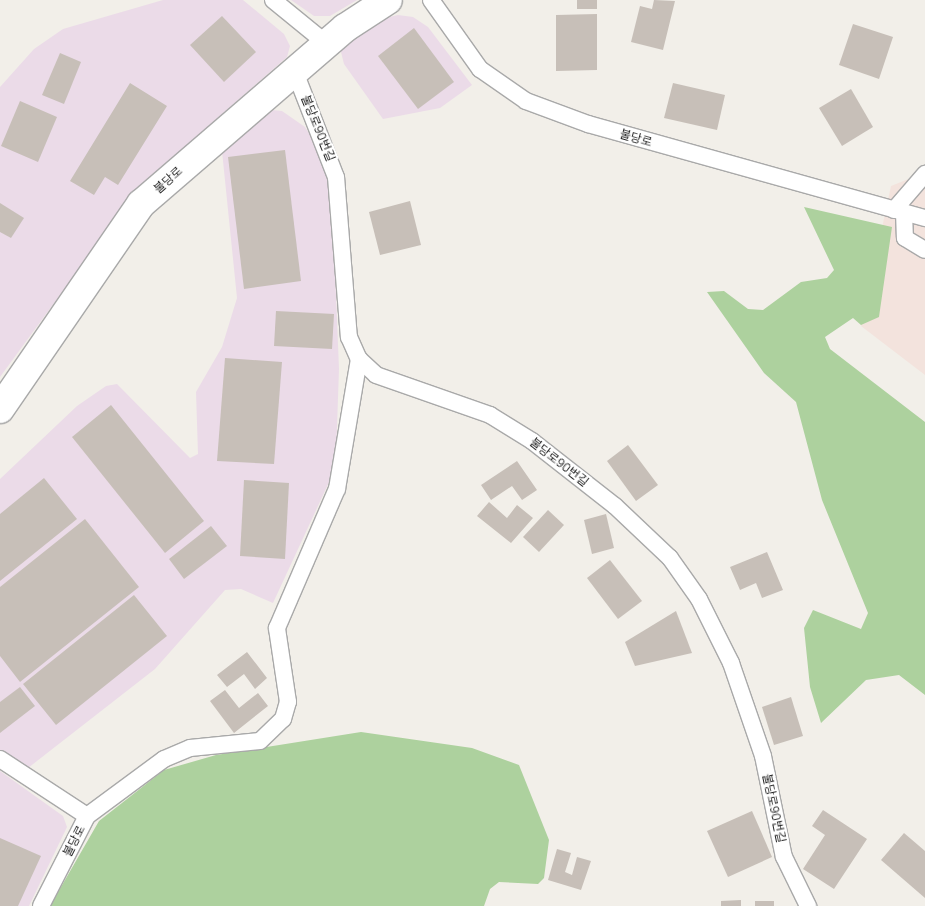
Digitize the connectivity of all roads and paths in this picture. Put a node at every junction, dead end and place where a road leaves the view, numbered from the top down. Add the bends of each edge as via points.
1 (273, 0) edge
2 (388, 0) edge
3 (431, 0) edge
4 (327, 44) junction
5 (295, 72) junction
6 (925, 174) edge
7 (894, 210) junction
8 (925, 218) edge
9 (925, 250) edge
10 (359, 359) junction
11 (0, 409) edge
12 (0, 759) edge
13 (87, 816) junction
14 (41, 906) edge
15 (808, 906) edge

1 - 4 lane
2 - 4 street, 불당로
3 - 7 lane, 불당로 via 480,69 526,101 588,124
4 - 5 street, 불당로
5 - 10 lane, 불당로90번길 via 336,177 349,337
5 - 11 street, 불당로 via 141,204
6 - 7 lane
7 - 8 lane, 불당로
7 - 9 lane via 905,238
10 - 13 lane via 337,489 277,628 288,702 284,719 260,741 190,748 164,759
10 - 15 lane, 불당로90번길 via 376,375 490,415 532,441 614,506 670,558 699,599 731,663 763,756 784,857
12 - 13 lane, 불당로
13 - 14 lane, 불당로

